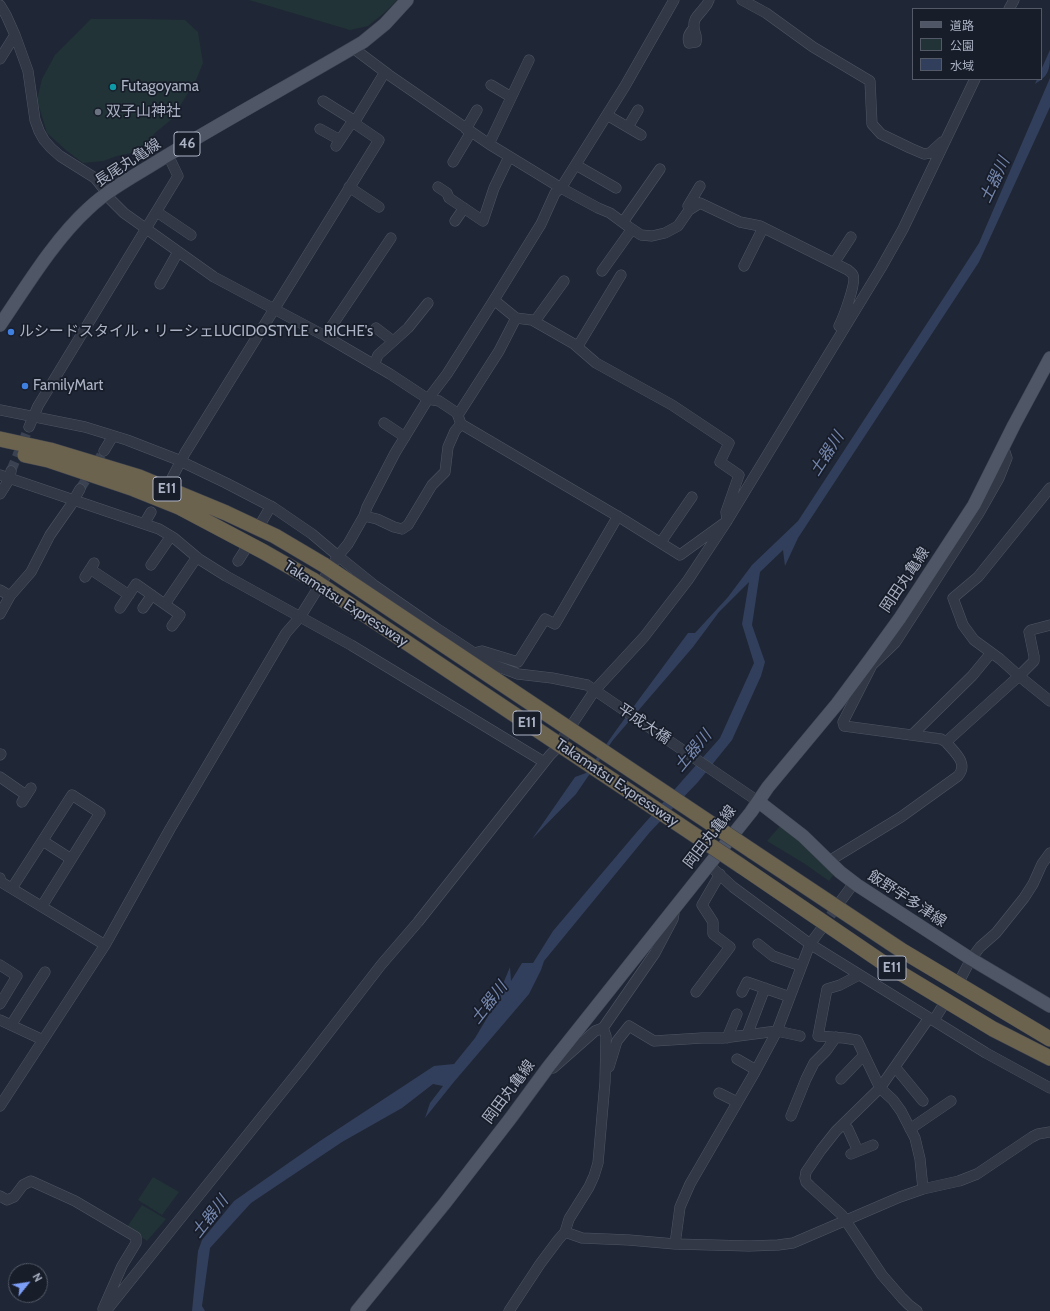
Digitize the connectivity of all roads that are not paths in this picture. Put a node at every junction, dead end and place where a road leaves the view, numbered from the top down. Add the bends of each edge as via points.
1 (407, 0) edge
2 (674, 0) edge
3 (709, 0) edge
4 (742, 0) edge
5 (0, 5) edge
6 (694, 30) dead end
7 (15, 35) junction
8 (353, 48) junction
9 (0, 59) edge
10 (529, 60) dead end
11 (384, 72) junction
12 (975, 80) edge
13 (491, 86) dead end
14 (511, 97) junction
15 (322, 101) dead end
16 (477, 110) dead end
17 (638, 110) dead end
18 (607, 114) junction
19 (354, 122) junction
20 (628, 127) junction
21 (320, 128) dead end
22 (468, 131) junction
23 (641, 135) dead end
24 (946, 139) junction
25 (488, 144) junction
26 (168, 155) junction
27 (509, 157) junction
28 (453, 162) dead end
29 (576, 165) junction
30 (660, 169) dead end
31 (438, 186) dead end
32 (700, 186) dead end
33 (349, 188) junction
34 (561, 188) junction
35 (616, 188) dead end
36 (108, 193) junction
37 (379, 207) dead end
38 (464, 208) junction
39 (689, 210) junction
40 (157, 212) junction
41 (455, 222) dead end
42 (623, 222) junction
43 (763, 228) junction
44 (632, 229) junction
45 (146, 230) junction
46 (191, 235) dead end
47 (851, 237) dead end
48 (391, 238) dead end
49 (178, 252) junction
50 (834, 263) junction
51 (744, 266) dead end
52 (602, 271) dead end
53 (621, 275) dead end
54 (564, 281) dead end
55 (160, 284) dead end
56 (494, 300) junction
57 (428, 303) dead end
58 (275, 309) junction
59 (516, 318) junction
60 (535, 321) junction
61 (0, 325) edge
62 (376, 328) dead end
63 (842, 331) junction
64 (325, 336) junction
65 (394, 341) junction
66 (578, 346) junction
67 (1050, 358) edge
68 (374, 365) junction
69 (428, 399) junction
70 (0, 410) edge
71 (33, 416) junction
72 (460, 419) junction
73 (384, 423) dead end
74 (29, 427) tunnel mouth
75 (113, 436) junction
76 (405, 437) junction
77 (0, 439) edge
78 (0, 449) edge
79 (104, 450) tunnel mouth
80 (181, 462) junction
81 (7, 475) edge
82 (172, 478) dead end
83 (1050, 488) edge
84 (80, 489) tunnel mouth
85 (0, 494) edge
86 (692, 497) dead end
87 (74, 500) junction
88 (271, 506) junction
89 (151, 512) dead end
90 (364, 516) junction
91 (618, 516) junction
92 (727, 521) junction
93 (261, 523) dead end
94 (144, 524) junction
95 (171, 536) junction
96 (661, 542) junction
97 (245, 550) dead end
98 (338, 556) junction
99 (197, 557) junction
100 (238, 561) dead end
101 (151, 565) dead end
102 (90, 570) dead end
103 (0, 590) edge
104 (129, 595) junction
105 (152, 595) junction
106 (10, 596) junction
107 (165, 604) junction
108 (120, 608) dead end
109 (143, 608) dead end
110 (0, 614) edge
111 (300, 617) junction
112 (1050, 625) edge
113 (172, 626) dead end
114 (474, 653) junction
115 (991, 653) junction
116 (870, 663) junction
117 (1019, 676) junction
118 (598, 692) junction
119 (1050, 701) edge
120 (912, 735) junction
121 (946, 742) junction
122 (544, 762) junction
123 (0, 777) edge
124 (27, 795) dead end
125 (759, 802) junction
126 (43, 840) junction
127 (1050, 853) edge
128 (71, 859) junction
129 (829, 861) junction
130 (709, 865) junction
131 (720, 874) junction
132 (0, 878) edge
133 (854, 883) junction
134 (12, 888) junction
135 (840, 902) tunnel mouth
136 (42, 906) junction
137 (675, 907) junction
138 (822, 928) tunnel mouth
139 (758, 944) dead end
140 (810, 944) junction
141 (105, 945) junction
142 (971, 959) junction
143 (0, 965) edge
144 (801, 966) junction
145 (45, 972) dead end
146 (859, 975) junction
147 (961, 978) dead end
148 (765, 988) junction
149 (696, 992) dead end
150 (742, 992) dead end
151 (790, 997) junction
152 (0, 1003) edge
153 (944, 1004) dead end
154 (1050, 1006) edge
155 (737, 1014) dead end
156 (932, 1019) junction
157 (0, 1020) edge
158 (12, 1025) junction
159 (602, 1028) junction
160 (777, 1031) junction
161 (747, 1035) junction
162 (800, 1036) dead end
163 (836, 1037) junction
164 (727, 1038) junction
165 (1050, 1039) edge
166 (43, 1040) junction
167 (864, 1055) junction
168 (1050, 1058) edge
169 (737, 1059) dead end
170 (896, 1067) junction
171 (756, 1070) junction
172 (840, 1079) dead end
173 (537, 1082) junction
174 (605, 1082) junction
175 (880, 1088) junction
176 (1050, 1088) edge
177 (719, 1092) dead end
178 (923, 1101) dead end
179 (951, 1101) dead end
180 (737, 1102) junction
181 (0, 1106) edge
182 (791, 1116) dead end
183 (843, 1124) junction
184 (910, 1129) junction
185 (1049, 1129) edge
186 (873, 1145) dead end
187 (923, 1189) junction
188 (0, 1196) edge
189 (845, 1220) junction
190 (565, 1232) junction
191 (675, 1244) junction
192 (102, 1311) edge
193 (106, 1311) edge
194 (357, 1311) edge
195 (509, 1311) edge
196 (917, 1311) edge

1 - 8 main road, 長尾丸亀線 / 46 via 385,24
2 - 18 street
3 - 6 street via 694,21
4 - 24 street via 870,81 872,124 881,134 924,154 930,153
5 - 7 street
7 - 9 street
7 - 36 street via 28,71 36,120 44,140 60,156 95,178
8 - 11 street
8 - 26 main road, 長尾丸亀線 / 46
10 - 14 street
11 - 19 street
11 - 22 street
12 - 24 street
13 - 14 street
14 - 25 street
15 - 19 street
16 - 22 street
17 - 20 street
18 - 20 street
18 - 29 street
19 - 21 street via 338,143
19 - 33 street via 379,140
20 - 23 street
22 - 25 street
22 - 28 street
24 - 63 street via 903,229
25 - 27 street
26 - 36 main road, 長尾丸亀線 / 46
26 - 40 street via 178,176
27 - 34 street
27 - 38 street via 494,188 483,221
29 - 34 street
29 - 35 street
30 - 42 street
31 - 38 street
32 - 39 street via 688,206
33 - 37 street
33 - 58 street
34 - 42 street
34 - 56 street via 555,193 541,224
36 - 45 street via 110,199 124,213
36 - 61 main road, 長尾丸亀線 / 46 via 65,233
38 - 41 street
39 - 43 street via 700,203 740,222
39 - 44 street via 678,226 665,233 641,235
40 - 45 street
40 - 46 street
42 - 44 street
43 - 50 street
43 - 51 street
44 - 52 street
45 - 49 street
45 - 71 street
47 - 50 street
48 - 64 street
49 - 55 street
49 - 58 street via 214,277
50 - 63 street via 848,270 854,281 839,328
53 - 66 street
54 - 60 street
56 - 59 street
56 - 69 street
57 - 65 street
58 - 64 street
58 - 80 street
59 - 60 street
59 - 72 street via 500,351
60 - 66 street
62 - 65 street
63 - 92 street
64 - 68 street
65 - 68 street via 378,355
66 - 92 street via 596,363 672,405 729,443 720,462 739,475 726,512
67 - 116 main road, 岡田丸亀線 via 974,505
68 - 69 street
69 - 72 street via 439,401
69 - 76 street
70 - 71 street, 平成大橋
71 - 74 street
71 - 75 street, 平成大橋
72 - 90 street via 448,447 445,472 432,485 408,525 402,529
72 - 91 street
73 - 76 street
75 - 79 street
75 - 80 street, 平成大橋
76 - 90 street
77 - 165 highway, Takamatsu Expressway / E11, bridge via 50,450 139,477 275,536 324,565 901,950
78 - 168 highway, Takamatsu Expressway / E11, bridge via 48,460 160,499 218,527 313,580 882,962 993,1029
80 - 82 street
80 - 88 street, 平成大橋
81 - 85 street
81 - 87 street
83 - 115 street via 978,577 953,598 967,632
84 - 87 street
86 - 96 street
87 - 94 street
87 - 106 street via 50,535 31,572
88 - 93 street
88 - 98 street, 平成大橋 via 312,534
89 - 94 street
90 - 98 street
91 - 96 street
91 - 114 street via 555,624 545,619 518,662 482,651
92 - 96 street via 680,555
92 - 118 street via 683,587
94 - 95 street
95 - 99 street
95 - 101 street
97 - 100 street
98 - 111 street
98 - 114 street, 平成大橋
99 - 107 street
99 - 111 street
102 - 104 street
103 - 106 street
104 - 105 street via 136,584
104 - 108 street
105 - 107 street
105 - 109 street
106 - 110 street
107 - 113 street via 180,615
111 - 122 street
111 - 141 street via 286,633 247,698
112 - 117 street via 1029,632 1034,661
114 - 118 street, 平成大橋 via 491,664 518,674 587,685
115 - 117 street
115 - 120 street via 972,676
116 - 120 street via 843,722 844,726
116 - 125 main road, 岡田丸亀線 via 768,787
117 - 119 street
117 - 121 street
118 - 122 street
118 - 125 street, 平成大橋
120 - 121 street via 941,738
121 - 129 street via 961,761 962,772 901,817
122 - 193 street
123 - 124 street
125 - 129 main road, 飯野宇多津線 via 803,836
125 - 130 main road, 岡田丸亀線
126 - 128 street
126 - 128 street via 72,795 100,813
126 - 134 street
127 - 142 street via 1024,898
128 - 136 street
129 - 133 main road, 飯野宇多津線
130 - 131 street
130 - 137 main road, 岡田丸亀線
131 - 140 street via 733,887
131 - 149 street via 702,905 713,922 713,934 730,947
132 - 134 street via 1,882
133 - 135 street
133 - 142 main road, 飯野宇多津線
134 - 136 street
136 - 141 street
137 - 159 street via 673,918 656,952
137 - 173 main road, 岡田丸亀線
138 - 140 street
139 - 144 street via 773,956
140 - 144 street
140 - 146 street
141 - 166 street
142 - 147 street
142 - 154 main road, 飯野宇多津線
143 - 152 street via 16,976
144 - 151 street
145 - 158 street
146 - 156 street
146 - 163 street via 827,989 818,1036
148 - 150 street via 747,982
148 - 151 street
148 - 161 street
151 - 160 street
153 - 156 street
155 - 164 street
156 - 170 street
156 - 176 street via 1010,1067
157 - 158 street
158 - 166 street
159 - 173 street
159 - 174 street via 606,1036
160 - 161 street
160 - 162 street
160 - 171 street
161 - 164 street
163 - 167 street via 857,1040
163 - 182 street via 814,1063
164 - 174 street via 654,1041 629,1026 617,1041
166 - 181 street
167 - 172 street
167 - 175 street
169 - 171 street
170 - 175 street
170 - 178 street
171 - 180 street
173 - 194 main road, 岡田丸亀線 via 445,1203
174 - 190 street via 596,1169 589,1187 569,1219
175 - 183 street
175 - 184 street via 893,1100
177 - 180 street
179 - 184 street
180 - 191 street via 690,1184 680,1207
183 - 186 street via 848,1129 855,1153
183 - 189 street via 821,1150 806,1172 805,1178 806,1182
184 - 187 street via 920,1159
185 - 187 street via 978,1174
187 - 189 street
188 - 192 street via 7,1200 14,1197 23,1185 31,1181 75,1202 136,1237 136,1243 122,1266
189 - 191 street via 793,1243 749,1246
189 - 196 street via 882,1275
190 - 191 street via 582,1238
190 - 195 street

